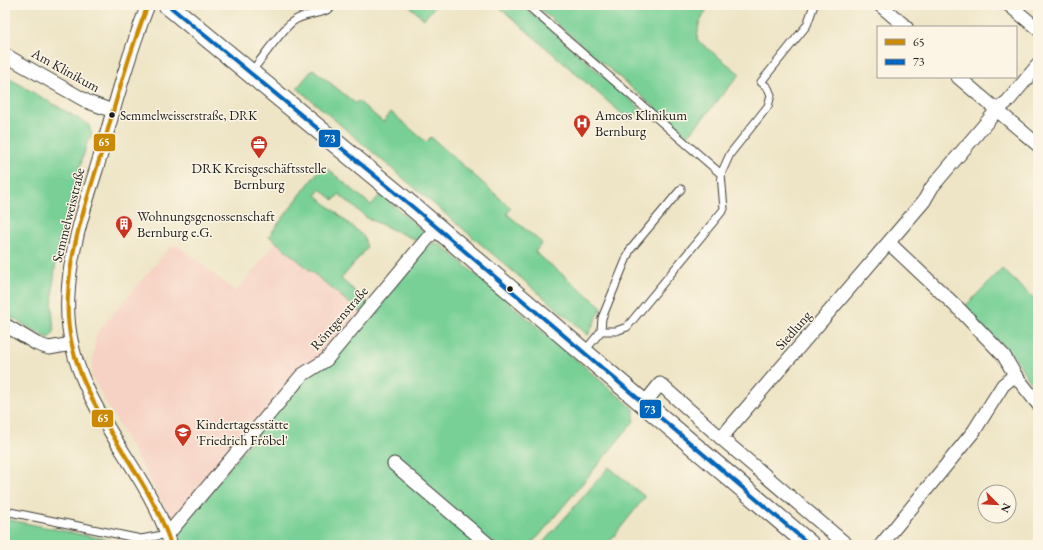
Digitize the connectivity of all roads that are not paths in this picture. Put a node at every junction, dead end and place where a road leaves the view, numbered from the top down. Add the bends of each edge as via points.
1 (148, 5) edge
2 (168, 5) edge
3 (334, 5) edge
4 (527, 5) edge
5 (814, 5) edge
6 (880, 5) edge
7 (1009, 5) edge
8 (905, 26) edge
9 (1038, 29) edge
10 (5, 55) edge
11 (1038, 66) edge
12 (251, 72) junction
13 (959, 78) edge
14 (997, 110) junction
15 (113, 111) junction
16 (1038, 145) edge
17 (721, 174) junction
18 (681, 189) dead end
19 (437, 227) junction
20 (889, 243) junction
21 (5, 325) edge
22 (601, 331) junction
23 (72, 344) junction
24 (584, 352) junction
25 (1015, 375) junction
26 (644, 404) junction
27 (1038, 404) edge
28 (721, 438) junction
29 (394, 464) dead end
30 (5, 511) edge
31 (169, 539) edge
32 (489, 545) edge
33 (810, 545) edge
34 (847, 545) edge
35 (881, 545) edge

1 - 15 street, Semmelweisstraße
2 - 12 street
3 - 12 lane via 292,22
4 - 17 lane
5 - 17 lane via 807,25 761,82 771,95 768,106 730,154
6 - 8 street
7 - 9 street
10 - 15 street, Am Klinikum via 88,102
11 - 14 street, Siedlung
12 - 19 street
13 - 14 street
14 - 16 street
14 - 20 street, Siedlung
15 - 23 street, Semmelweisstraße via 72,264 68,295
17 - 22 lane via 724,209 627,327 616,331
18 - 22 lane via 630,250 602,318
19 - 24 street
19 - 31 street, Röntgenstraße via 326,360 302,375
20 - 25 street via 1004,356
20 - 28 street, Siedlung
21 - 23 street via 49,348
22 - 24 lane
23 - 31 street, Semmelweisstraße via 78,367 100,415 156,509
24 - 26 street
25 - 27 street
25 - 35 street via 1003,386 974,431
26 - 28 street via 660,384
26 - 33 street
28 - 34 street
29 - 32 street
30 - 31 lane via 141,539

